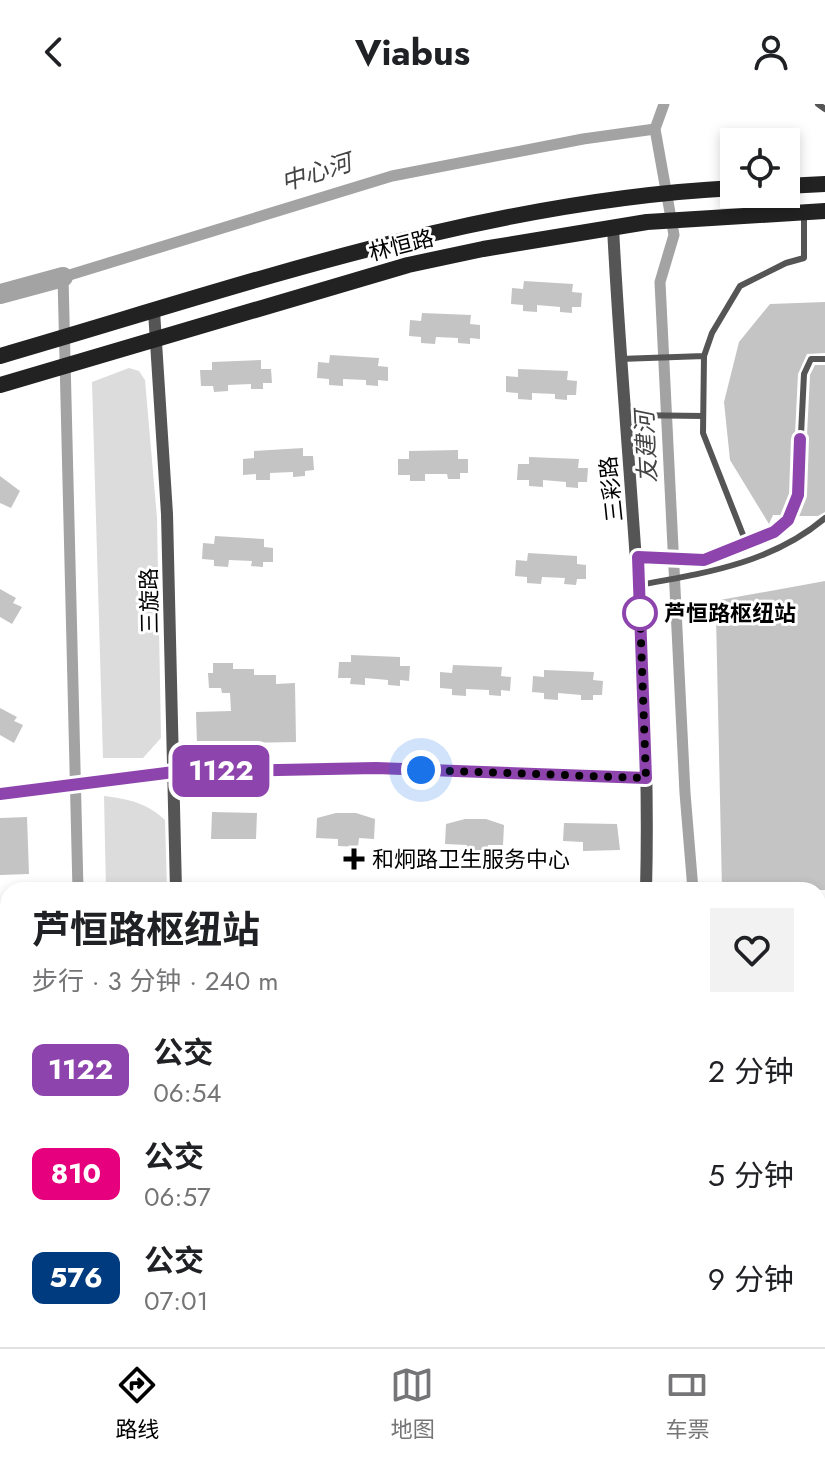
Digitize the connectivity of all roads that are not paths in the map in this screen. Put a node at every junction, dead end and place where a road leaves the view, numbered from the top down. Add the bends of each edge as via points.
1 (818, 104) edge
2 (825, 109) edge
3 (825, 184) edge
4 (800, 185) edge
5 (720, 189) edge
6 (825, 211) edge
7 (804, 212) junction
8 (613, 227) junction
9 (154, 311) junction
10 (158, 338) junction
11 (0, 356) edge
12 (704, 356) junction
13 (620, 359) junction
14 (825, 359) edge
15 (0, 385) edge
16 (623, 415) junction
17 (703, 416) junction
18 (825, 518) edge
19 (747, 545) junction
20 (638, 557) junction
21 (639, 585) junction
22 (174, 772) junction
23 (646, 778) junction
24 (0, 794) edge
25 (176, 882) edge
26 (646, 882) edge

1 - 2 lane
3 - 4 main road
5 - 9 main road, 林恒路 via 645,194 404,239
6 - 7 main road, 林恒路
7 - 8 main road, 林恒路
7 - 12 lane via 804,258 740,286
8 - 10 main road, 林恒路 via 408,265
8 - 13 street, 三彩路
9 - 10 street, 三旋路
9 - 11 main road, 林恒路
10 - 15 main road, 林恒路
10 - 22 street, 三旋路
12 - 13 lane
12 - 17 lane
13 - 16 street, 三彩路
14 - 19 lane via 811,359 804,374 798,495 791,516 774,532
16 - 17 lane
16 - 20 street, 三彩路
17 - 19 lane via 703,433
18 - 21 lane via 788,547
19 - 20 lane via 704,560
20 - 21 street, 三彩路
21 - 23 street, 三彩路
22 - 23 street via 376,768
22 - 24 street
22 - 25 street, 三旋路
23 - 26 street, 三彩路

